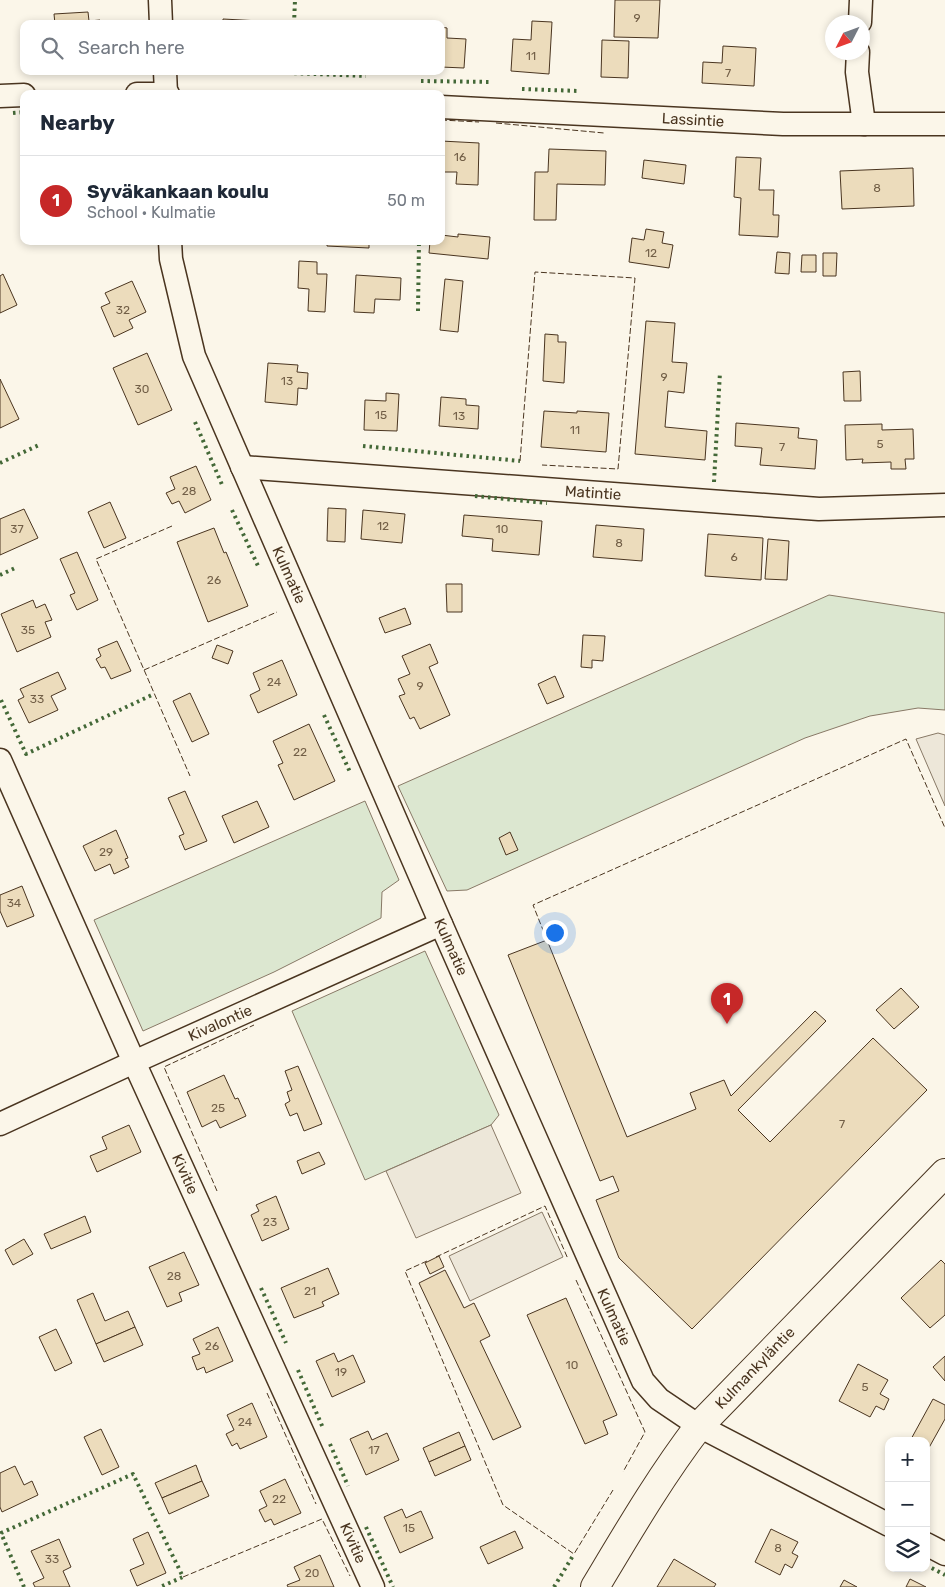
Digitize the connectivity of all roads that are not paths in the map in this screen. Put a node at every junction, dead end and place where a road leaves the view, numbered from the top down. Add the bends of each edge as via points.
1 (160, 0) edge
2 (861, 0) edge
3 (860, 15) edge
4 (161, 20) edge
5 (858, 60) edge
6 (165, 75) edge
7 (167, 90) edge
8 (20, 95) edge
9 (0, 96) edge
10 (445, 107) edge
11 (864, 124) junction
12 (945, 124) edge
13 (170, 245) edge
14 (242, 467) junction
15 (945, 505) edge
16 (0, 760) edge
17 (441, 924) junction
18 (134, 1062) junction
19 (0, 1124) edge
20 (945, 1173) edge
21 (699, 1426) junction
22 (885, 1523) edge
23 (930, 1546) edge
24 (945, 1554) edge
25 (373, 1587) edge
26 (595, 1587) edge

1 - 4 street
2 - 3 street
5 - 11 street
6 - 7 street
8 - 9 street
10 - 11 street, Lassintie via 782,124
11 - 12 street, Lassintie
13 - 14 street, Kulmatie via 194,356
14 - 15 street, Matintie via 819,509
14 - 17 street, Kulmatie
16 - 18 street, Kivitie
17 - 18 street, Kivalontie
17 - 21 street, Kulmatie via 637,1370 660,1399
18 - 19 street, Kivalontie
18 - 25 street, Kivitie
20 - 21 street, Kulmankyläntie
21 - 22 street, Kulmatie
21 - 26 street, Kulmankyläntie via 651,1493
23 - 24 street

